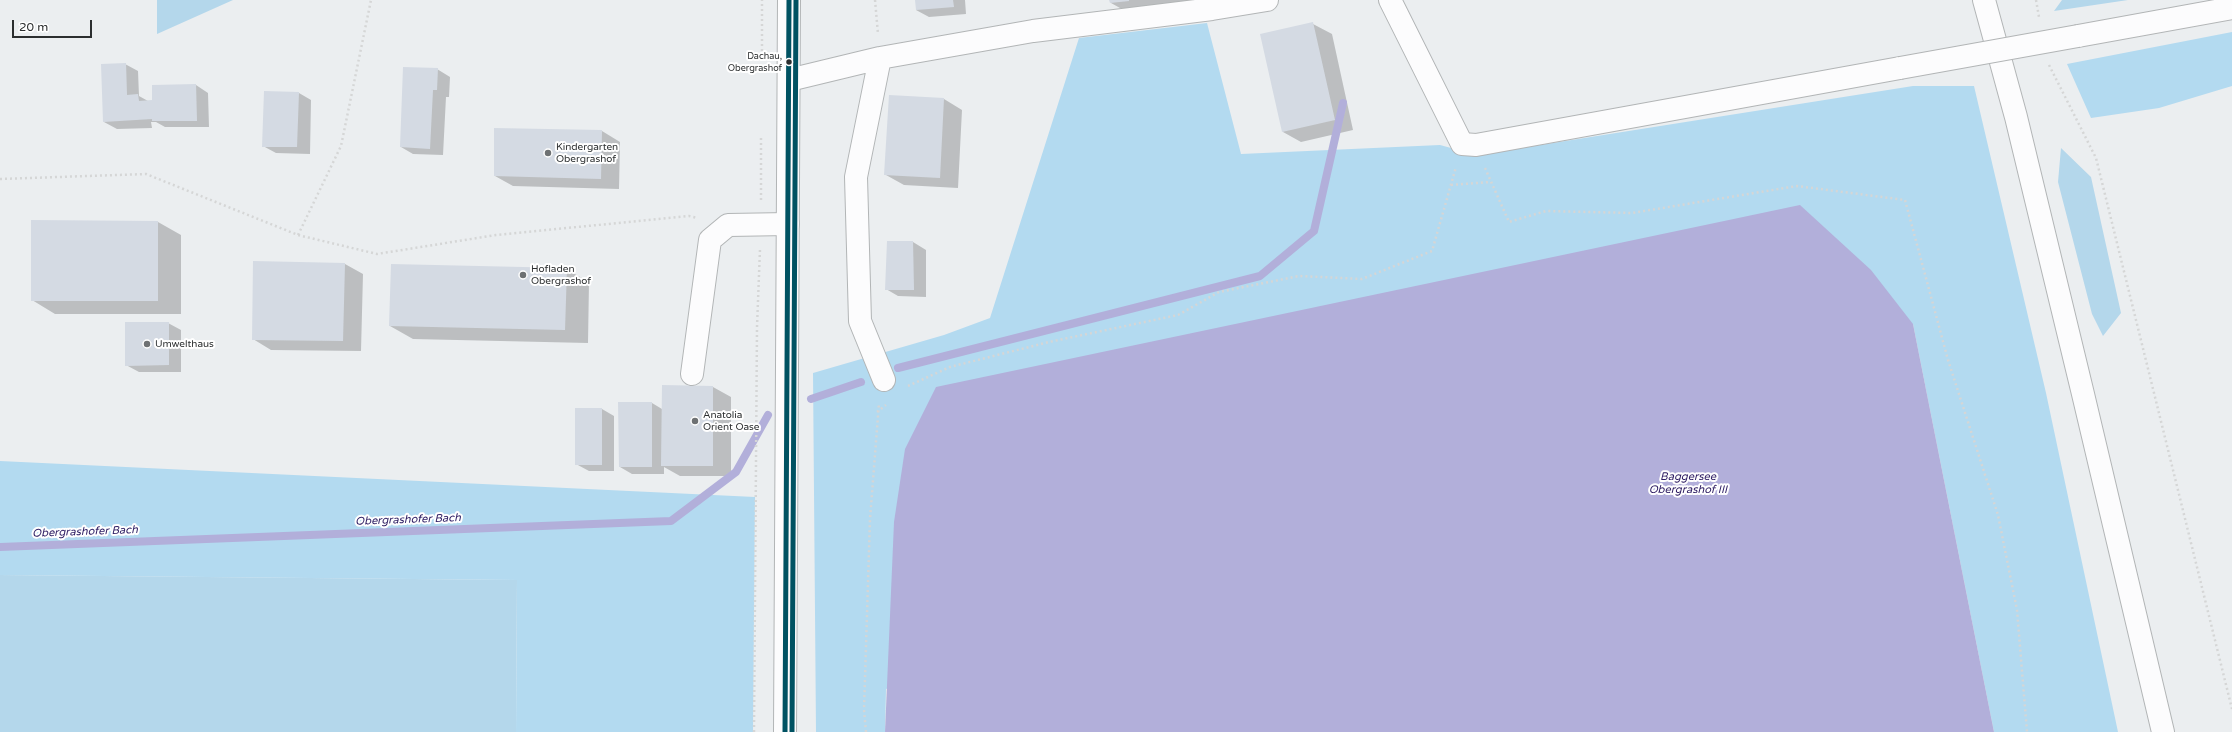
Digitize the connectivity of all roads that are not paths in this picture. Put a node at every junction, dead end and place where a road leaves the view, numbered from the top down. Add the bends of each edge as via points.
1 (789, 0) edge
2 (1267, 0) edge
3 (1390, 0) edge
4 (1984, 0) edge
5 (2232, 8) edge
6 (880, 58) junction
7 (789, 80) junction
8 (788, 224) junction
9 (692, 374) dead end
10 (884, 380) road end
11 (785, 732) edge
12 (2163, 732) edge

1 - 7 main road
2 - 6 main road via 1033,32
3 - 5 main road, bridge via 1469,145
4 - 12 main road via 2016,117 2084,394
6 - 7 main road
6 - 10 main road via 856,177 860,321
7 - 8 main road
8 - 9 main road via 728,225 710,240
8 - 11 main road

